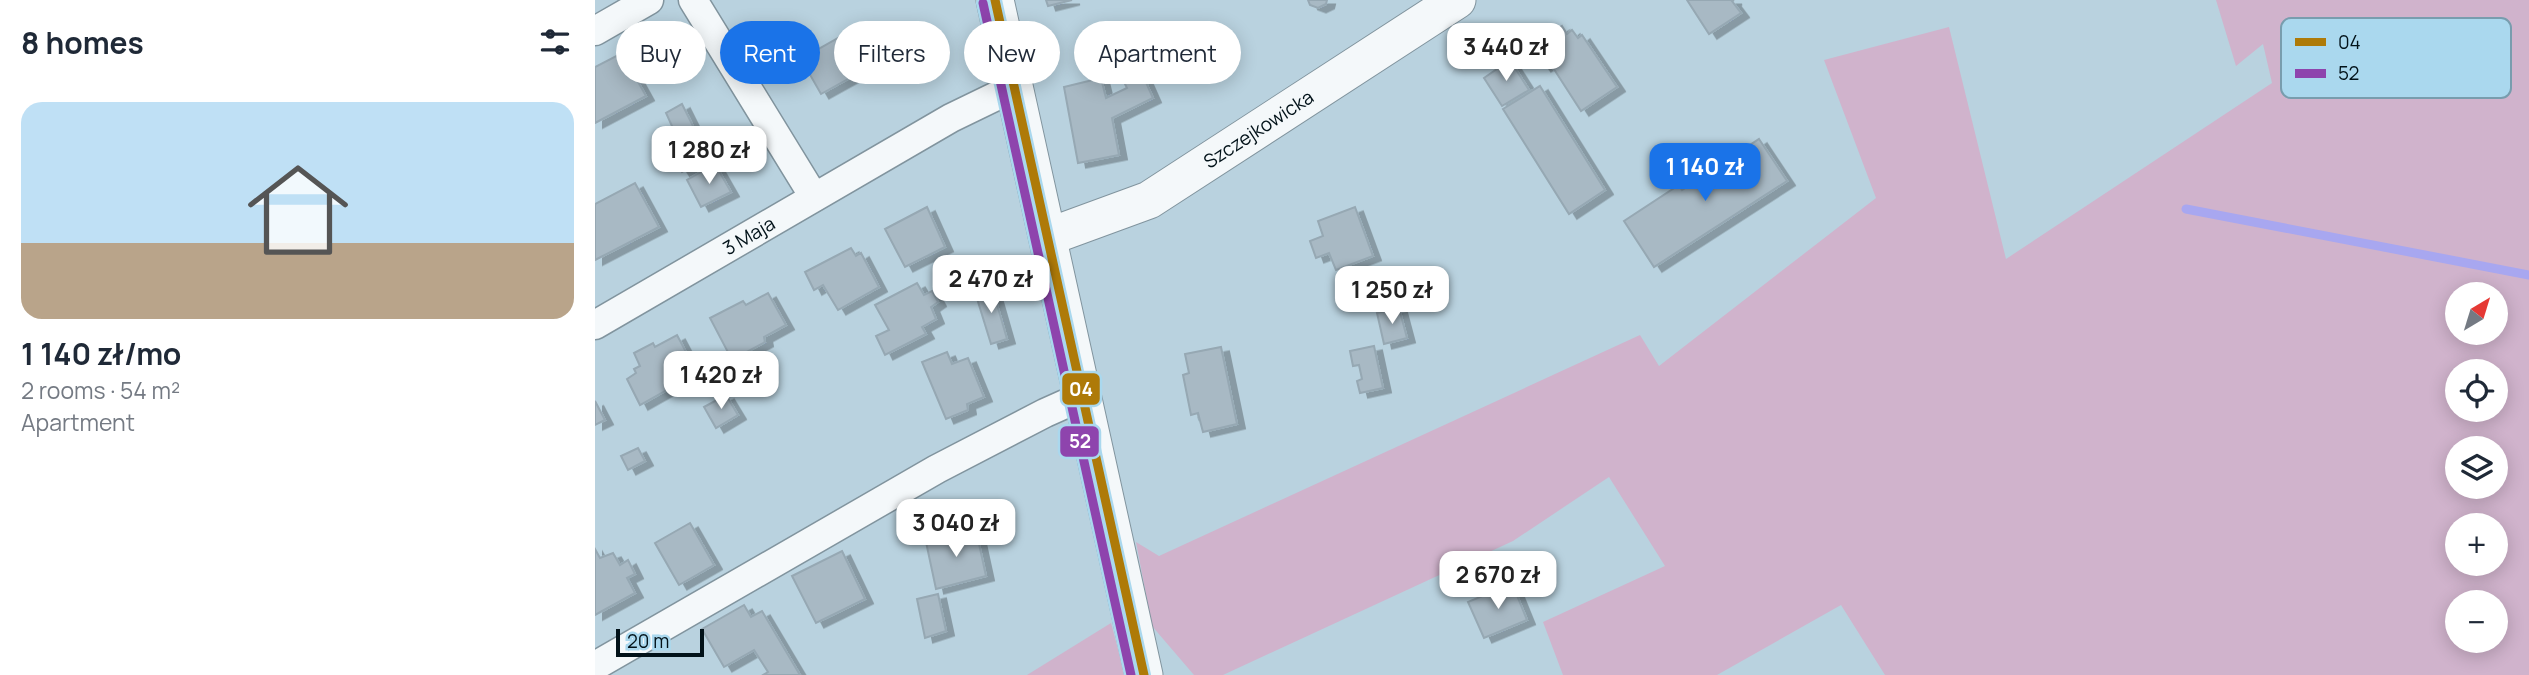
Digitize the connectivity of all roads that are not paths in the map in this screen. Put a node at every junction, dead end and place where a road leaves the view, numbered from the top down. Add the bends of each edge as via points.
1 (649, 0) edge
2 (693, 0) edge
3 (995, 0) edge
4 (1457, 0) edge
5 (595, 31) edge
6 (1015, 87) junction
7 (814, 197) junction
8 (1048, 237) junction
9 (595, 325) edge
10 (1083, 396) junction
11 (595, 666) edge
12 (1143, 675) edge

1 - 5 street
2 - 7 street
3 - 6 street
4 - 8 street, Szczejkowicka via 1149,201
6 - 7 street, 3 Maja via 951,117
6 - 8 street
7 - 9 street, 3 Maja
8 - 10 street
10 - 11 street via 937,469
10 - 12 street

